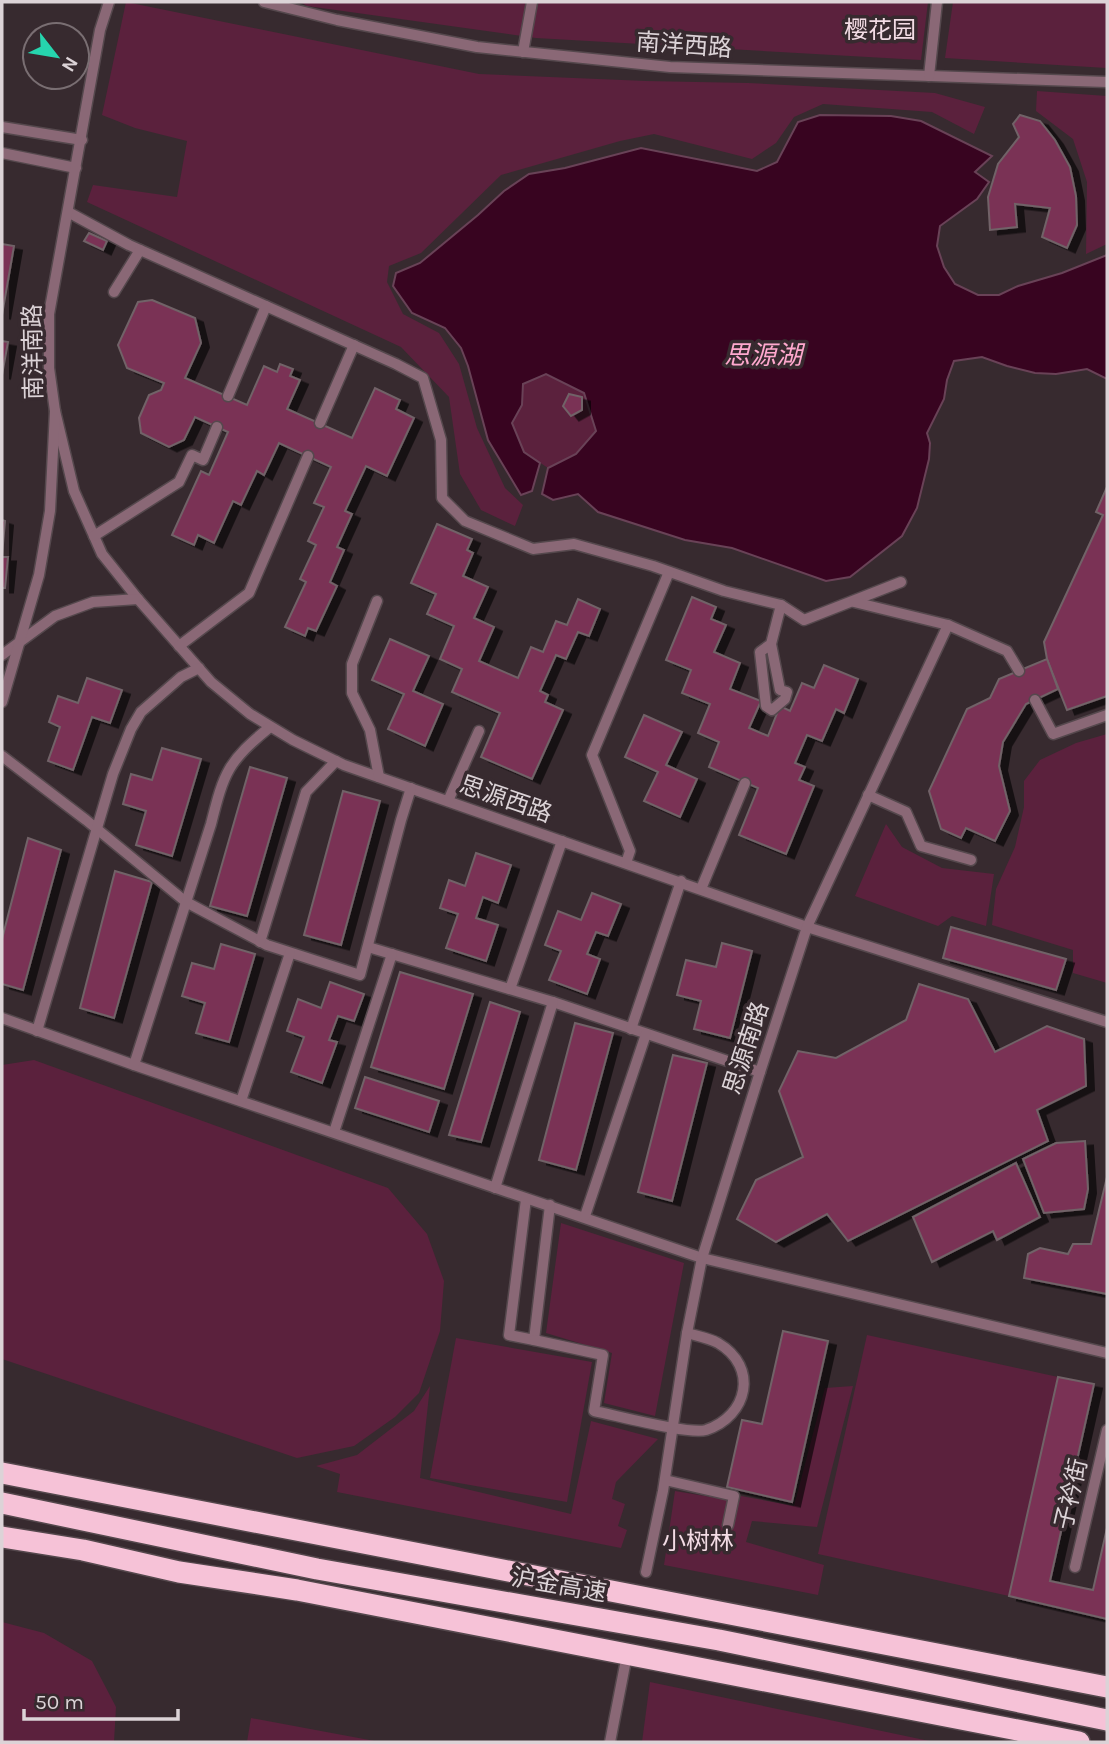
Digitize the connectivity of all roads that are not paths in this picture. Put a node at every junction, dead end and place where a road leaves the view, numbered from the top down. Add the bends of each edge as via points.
1 (109, 2) edge
2 (264, 2) edge
3 (532, 2) edge
4 (937, 2) edge
5 (523, 52) junction
6 (929, 76) junction
7 (1107, 82) edge
8 (2, 127) edge
9 (82, 140) junction
10 (2, 153) edge
11 (76, 168) junction
12 (68, 212) junction
13 (140, 250) junction
14 (114, 292) dead end
15 (266, 306) junction
16 (354, 345) junction
17 (228, 396) dead end
18 (55, 411) junction
19 (320, 423) dead end
20 (217, 427) dead end
21 (308, 456) dead end
22 (94, 536) junction
23 (670, 572) junction
24 (901, 582) dead end
25 (138, 599) junction
26 (377, 601) dead end
27 (853, 602) junction
28 (781, 605) junction
29 (948, 625) junction
30 (18, 643) junction
31 (771, 644) junction
32 (179, 646) junction
33 (2, 655) edge
34 (199, 668) junction
35 (1019, 671) dead end
36 (1035, 700) dead end
37 (2, 702) edge
38 (1107, 715) edge
39 (271, 727) junction
40 (479, 731) dead end
41 (2, 756) edge
42 (336, 761) junction
43 (379, 777) junction
44 (746, 783) dead end
45 (411, 788) junction
46 (869, 795) junction
47 (448, 801) junction
48 (97, 830) junction
49 (562, 841) junction
50 (971, 860) dead end
51 (626, 863) junction
52 (681, 881) junction
53 (701, 889) junction
54 (186, 902) junction
55 (807, 927) junction
56 (260, 942) junction
57 (368, 947) junction
58 (290, 953) junction
59 (392, 954) junction
60 (510, 989) junction
61 (553, 1002) junction
62 (2, 1018) edge
63 (1107, 1022) edge
64 (631, 1029) junction
65 (37, 1031) junction
66 (646, 1034) junction
67 (134, 1065) junction
68 (760, 1072) junction
69 (241, 1101) junction
70 (334, 1132) junction
71 (495, 1188) junction
72 (526, 1199) junction
73 (551, 1205) junction
74 (584, 1216) junction
75 (702, 1258) junction
76 (687, 1333) junction
77 (534, 1340) junction
78 (1107, 1353) edge
79 (673, 1428) junction
80 (1107, 1430) edge
81 (2, 1473) edge
82 (665, 1480) junction
83 (2, 1503) edge
84 (728, 1525) dead end
85 (2, 1537) edge
86 (1075, 1567) dead end
87 (646, 1572) dead end
88 (625, 1664) dead end
89 (1107, 1687) edge
90 (1106, 1719) edge
91 (610, 1742) edge
92 (1079, 1742) edge

1 - 9 lane, 南洋南路
2 - 5 lane, 南洋西路 via 337,20
3 - 5 lane
4 - 6 lane
5 - 6 lane, 南洋西路 via 670,67
6 - 7 lane, 南洋西路
8 - 9 lane
9 - 11 lane, 南洋南路
10 - 11 lane
11 - 12 lane, 南洋南路
12 - 13 lane
12 - 18 lane, 南洋南路 via 49,314
13 - 14 lane
13 - 15 lane
15 - 16 lane
15 - 17 lane
16 - 19 lane
16 - 23 lane via 424,378 441,440 442,498 465,521 533,549 574,544
18 - 22 lane, 思源西路 via 75,491
18 - 30 lane, 南洋南路 via 48,524 39,575
20 - 22 lane via 203,460 192,455 179,482
21 - 32 lane via 249,593
22 - 25 lane, 思源西路 via 102,554
23 - 28 lane
23 - 51 lane via 593,755 630,852
24 - 27 lane
25 - 30 lane via 93,601 55,616
25 - 32 lane, 思源西路
26 - 43 lane via 352,664 352,693 370,730
27 - 28 lane via 804,620
27 - 29 lane
28 - 31 lane
29 - 35 lane via 1007,651
29 - 46 lane, 思源南路
30 - 33 lane
30 - 37 lane, 南洋南路
31 - 31 lane via 760,652 766,706 772,710 787,692 780,690
32 - 34 lane, 思源西路
34 - 39 lane, 思源西路
34 - 48 lane via 181,677 141,712 113,774
36 - 38 lane via 1052,734
39 - 42 lane, 思源西路
39 - 54 lane via 233,761 221,783
40 - 47 lane
41 - 48 lane
42 - 43 lane, 思源西路
42 - 56 lane via 306,792
43 - 45 lane, 思源西路
44 - 53 lane
45 - 47 lane, 思源西路
45 - 57 lane
46 - 50 lane via 906,812 921,846
46 - 55 lane, 思源南路
47 - 49 lane, 思源西路
48 - 54 lane
48 - 65 lane
49 - 51 lane, 思源西路
49 - 60 lane
51 - 52 lane, 思源西路
52 - 53 lane, 思源西路
52 - 64 lane
53 - 55 lane, 思源西路
54 - 56 lane
54 - 67 lane
55 - 63 lane, 思源西路
55 - 68 lane, 思源南路
56 - 58 lane
57 - 58 lane via 360,975
57 - 59 lane
58 - 69 lane
59 - 60 lane
59 - 70 lane
60 - 61 lane
61 - 64 lane
61 - 71 lane
62 - 65 lane
64 - 66 lane
65 - 67 lane
66 - 68 lane
66 - 74 lane
67 - 69 lane
68 - 75 lane, 思源南路
69 - 70 lane
70 - 71 lane
71 - 72 lane
72 - 73 lane
72 - 77 lane via 509,1335
73 - 74 lane
73 - 77 lane
74 - 75 lane
75 - 76 lane, 思源南路
75 - 78 lane
76 - 79 lane, 思源南路
76 - 79 lane via 719,1344 739,1363 745,1380 740,1404 723,1421 704,1431
77 - 79 lane via 603,1355 594,1411
79 - 82 lane, 思源南路
80 - 86 lane, 子衿街
81 - 89 highway, 沪金高速
82 - 84 lane via 734,1496
82 - 87 lane, 思源南路
83 - 90 highway, 沪金高速 via 317,1569 719,1640
85 - 92 highway
88 - 91 lane

